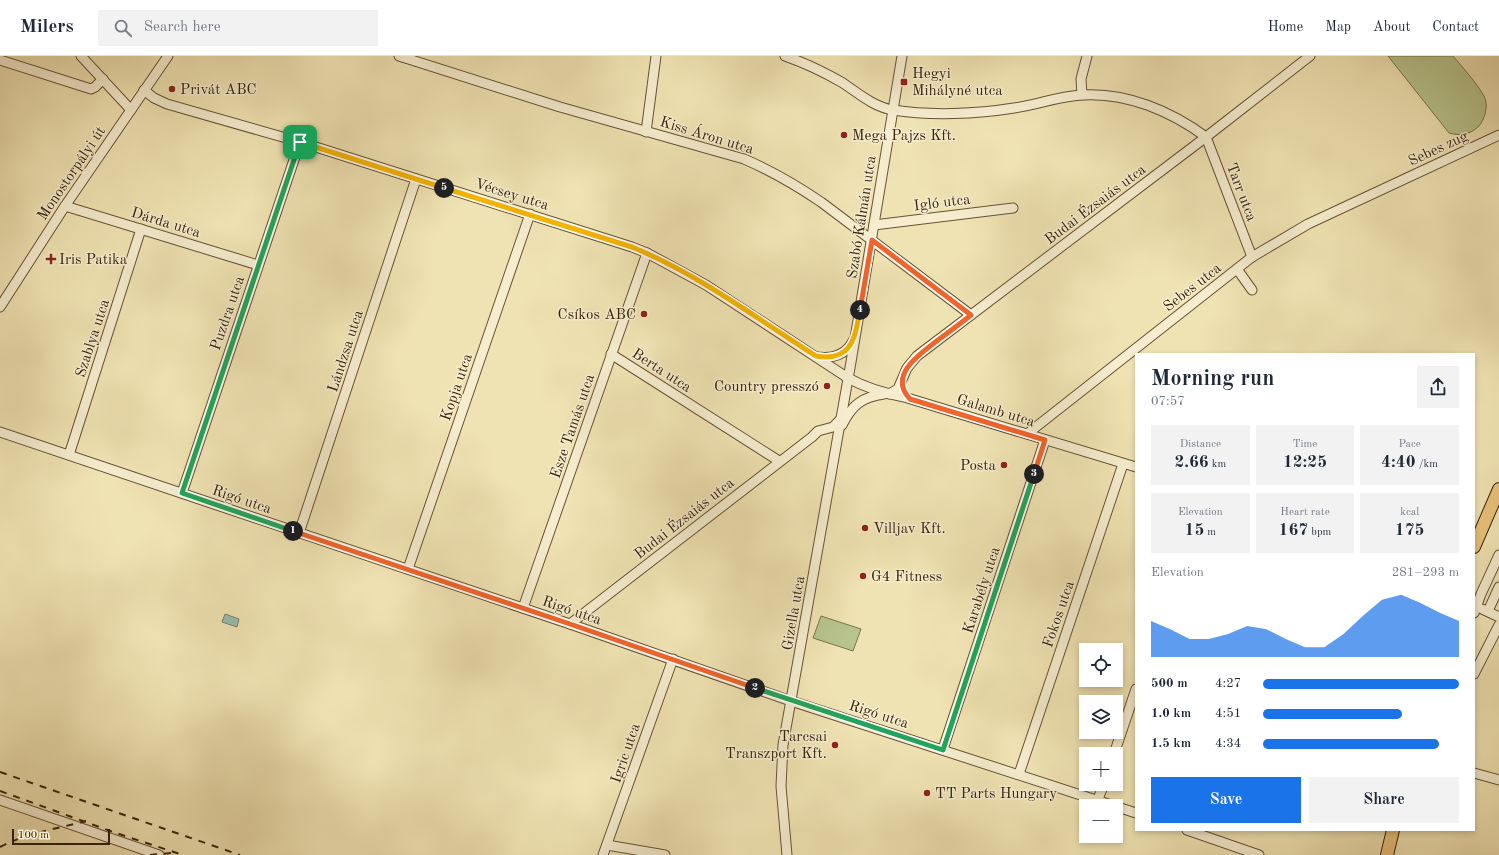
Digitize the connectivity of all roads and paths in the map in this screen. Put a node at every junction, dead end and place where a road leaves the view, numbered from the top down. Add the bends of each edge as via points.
1 (81, 56) edge
2 (168, 56) edge
3 (399, 56) edge
4 (656, 56) edge
5 (785, 56) edge
6 (902, 56) edge
7 (1087, 56) edge
8 (1310, 56) edge
9 (0, 60) edge
10 (103, 79) junction
11 (144, 90) junction
12 (1082, 95) junction
13 (131, 110) junction
14 (893, 110) junction
15 (646, 132) junction
16 (1499, 135) edge
17 (1206, 137) junction
18 (300, 142) junction
19 (416, 179) junction
20 (1390, 186) joint
21 (65, 206) junction
22 (1013, 208) dead end
23 (530, 214) junction
24 (874, 225) junction
25 (142, 229) junction
26 (872, 240) junction
27 (647, 253) junction
28 (1252, 257) junction
29 (258, 265) junction
30 (1237, 269) junction
31 (1252, 290) dead end
32 (0, 307) edge
33 (971, 315) junction
34 (856, 336) junction
35 (611, 354) junction
36 (816, 356) junction
37 (848, 378) junction
38 (903, 379) junction
39 (887, 394) junction
40 (910, 399) junction
41 (840, 420) junction
42 (0, 432) edge
43 (816, 434) junction
44 (1027, 434) junction
45 (837, 436) junction
46 (1045, 440) junction
47 (69, 455) junction
48 (779, 462) junction
49 (1123, 464) junction
50 (1135, 467) edge
51 (1499, 489) edge
52 (182, 493) junction
53 (300, 533) junction
54 (1475, 545) edge
55 (1499, 555) edge
56 (408, 569) junction
57 (1499, 587) edge
58 (523, 608) junction
59 (1475, 610) edge
60 (1488, 611) junction
61 (1499, 617) edge
62 (570, 624) junction
63 (1499, 626) edge
64 (672, 659) junction
65 (1475, 672) edge
66 (1135, 692) edge
67 (792, 701) junction
68 (1116, 747) edge
69 (943, 750) junction
70 (1475, 772) edge
71 (1019, 774) junction
72 (1499, 780) edge
73 (1095, 799) edge
74 (0, 800) edge
75 (1123, 808) edge
76 (1135, 812) edge
77 (1190, 831) edge
78 (1393, 831) edge
79 (607, 845) junction
80 (159, 855) edge
81 (604, 855) edge
82 (665, 855) edge
83 (787, 855) edge
84 (1259, 855) edge
85 (1387, 855) edge

1 - 10 street
2 - 11 street, Monostorpályi út
3 - 15 street, Kiss Áron utca
4 - 15 street
5 - 14 street via 822,72 876,104
6 - 14 street, Szabó Kálmán utca
7 - 12 street via 1081,79
8 - 17 street, Budai Ézsaiás utca
9 - 10 street via 91,89
10 - 13 street
11 - 13 street, Monostorpályi út
11 - 18 street, Vécsey utca via 167,104
12 - 14 street via 982,112 942,114
12 - 17 street via 1127,98 1189,124
13 - 21 street, Monostorpályi út
14 - 24 street, Szabó Kálmán utca
15 - 26 street, Kiss Áron utca via 744,159 772,171 815,198
16 - 20 street, Sebes zug
17 - 28 street, Tarr utca
17 - 33 street, Budai Ézsaiás utca
18 - 19 street, Vécsey utca
18 - 29 street, Puzdra utca
19 - 23 street, Vécsey utca
19 - 53 street, Lándzsa utca
20 - 28 street, Sebes utca via 1308,224
21 - 25 street, Dárda utca
21 - 32 street, Monostorpályi út
22 - 24 street, Igló utca
23 - 27 street, Vécsey utca
23 - 56 street, Kopja utca
24 - 26 street, Szabó Kálmán utca
25 - 29 street, Dárda utca
25 - 47 street, Szablya utca
26 - 33 street, Kiss Áron utca
26 - 34 street, Szabó Kálmán utca
27 - 35 street, Esze Tamás utca
27 - 36 street, Vécsey utca via 706,285
28 - 30 street, Sebes utca
29 - 52 street, Puzdra utca
30 - 31 street
30 - 44 street, Sebes utca
33 - 38 street, Budai Ézsaiás utca via 917,356 907,368
34 - 36 street, Szabó Kálmán utca via 847,350 838,356
34 - 37 street, Szabó Kálmán utca
35 - 48 street, Berta utca
35 - 58 street, Esze Tamás utca
36 - 37 street, Vécsey utca
37 - 39 street, Galamb utca
37 - 41 street, Gizella utca
38 - 39 street, Budai Ézsaiás utca via 898,389
38 - 40 street via 904,391
39 - 40 street, Galamb utca
39 - 45 street via 859,402 851,409
40 - 44 street, Galamb utca
41 - 43 street, Budai Ézsaiás utca via 833,427 821,429
41 - 45 street, Gizella utca
42 - 47 street, Rigó utca
43 - 45 street via 826,432
43 - 48 street, Budai Ézsaiás utca
44 - 46 street, Galamb utca
45 - 67 street, Gizella utca
46 - 49 street, Galamb utca
46 - 69 street, Karabély utca
47 - 52 street, Rigó utca
48 - 62 street, Budai Ézsaiás utca
49 - 50 street, Galamb utca
49 - 71 street, Fokos utca
51 - 54 main road
52 - 53 street, Rigó utca
53 - 56 street, Rigó utca
55 - 59 street
56 - 58 street, Rigó utca
57 - 60 street
58 - 62 street, Rigó utca
59 - 60 street
60 - 61 street
62 - 64 street, Rigó utca
63 - 65 street
64 - 67 street, Rigó utca
64 - 79 street, Igric utca
66 - 68 street
67 - 69 street, Rigó utca
67 - 83 street, Gizella utca via 784,745 781,786
69 - 71 street, Rigó utca
70 - 72 street
71 - 73 street, Rigó utca
74 - 80 street
75 - 76 street, Rigó utca
77 - 84 street
78 - 85 main road
79 - 81 street, Igric utca
79 - 82 street

